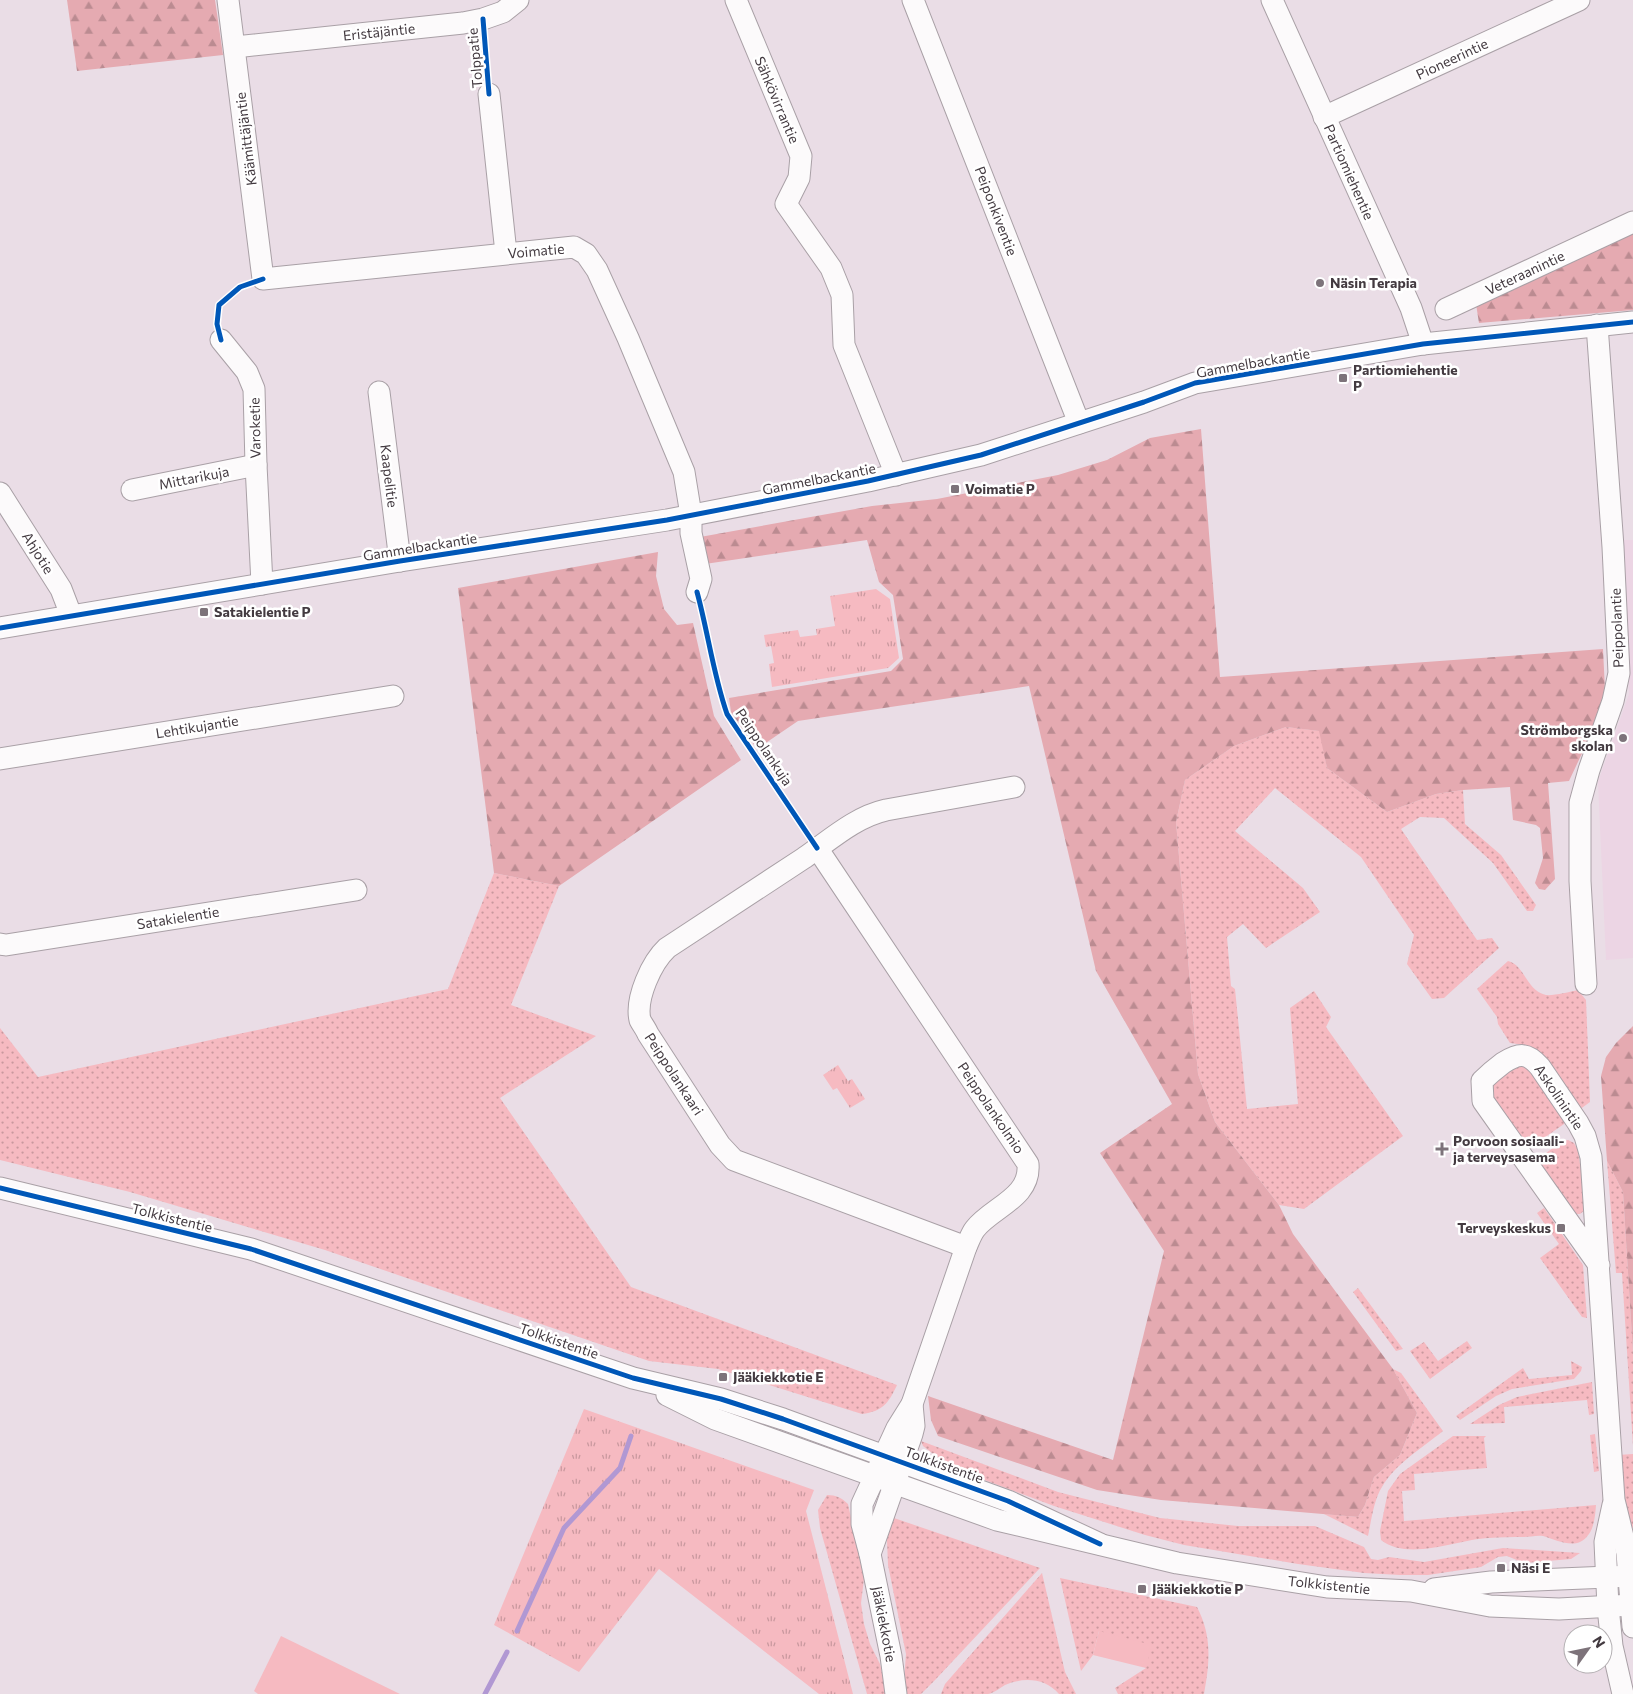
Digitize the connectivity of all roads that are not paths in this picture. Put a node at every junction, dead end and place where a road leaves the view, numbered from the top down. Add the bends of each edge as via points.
1 (228, 0) edge
2 (518, 0) edge
3 (736, 0) edge
4 (913, 0) edge
5 (1272, 0) edge
6 (1579, 0) edge
7 (235, 47) junction
8 (489, 94) dead end
9 (1324, 117) junction
10 (1633, 222) edge
11 (506, 254) junction
12 (263, 279) joint
13 (1446, 309) dead end
14 (1633, 322) edge
15 (1598, 325) junction
16 (221, 340) dead end
17 (1423, 344) junction
18 (378, 392) dead end
19 (1079, 422) junction
20 (256, 465) junction
21 (896, 475) junction
22 (132, 490) dead end
23 (0, 493) edge
24 (692, 516) junction
25 (400, 561) junction
26 (262, 584) junction
27 (697, 592) dead end
28 (70, 615) junction
29 (0, 628) edge
30 (393, 696) dead end
31 (0, 758) edge
32 (1014, 787) dead end
33 (818, 848) junction
34 (356, 890) dead end
35 (0, 944) edge
36 (1586, 984) dead end
37 (0, 1188) edge
38 (966, 1247) junction
39 (1599, 1265) junction
40 (633, 1378) junction
41 (893, 1458) junction
42 (874, 1476) junction
43 (895, 1484) junction
44 (1614, 1500) junction
45 (1100, 1544) junction
46 (870, 1554) junction
47 (1631, 1576) edge
48 (1607, 1578) junction
49 (1411, 1591) junction
50 (1632, 1605) edge
51 (1608, 1607) junction
52 (1633, 1627) edge
53 (896, 1694) edge
54 (1623, 1694) edge

1 - 7 street, Käämittäjäntie
2 - 7 street, Eristäjäntie via 503,12 463,23
3 - 21 street, Sähkövirrantie via 800,156 799,178 786,204 831,268 842,295 844,345
4 - 19 street, Peiponkiventie
5 - 9 street, Partiomiehentie
6 - 9 street, Pioneerintie
7 - 12 street, Käämittäjäntie
8 - 11 street, Tolppatie
9 - 17 street, Partiomiehentie via 1411,308
10 - 13 street, Veteraanintie
11 - 12 street, Voimatie
11 - 24 street, Voimatie via 574,248 586,254 597,270 628,338 684,472
14 - 15 street, Gammelbackantie
15 - 17 street, Gammelbackantie
15 - 36 street, Peippolantie via 1619,673 1580,803 1580,881
16 - 20 street, Varoketie via 247,372 254,389
17 - 19 street, Gammelbackantie via 1195,383
18 - 25 street, Kaapelitie
19 - 21 street, Gammelbackantie via 981,455
20 - 22 street, Mittarikuja
20 - 26 street, Varoketie
21 - 24 street, Gammelbackantie
23 - 28 street, Ahjotie via 60,589
24 - 25 street, Gammelbackantie
24 - 27 street via 691,533 701,579
25 - 26 street, Gammelbackantie
26 - 28 street, Gammelbackantie
28 - 29 street, Gammelbackantie
30 - 31 street, Lehtikujantie
32 - 33 street, Peippolankaari via 871,813
33 - 38 street, Peippolankolmio via 1028,1164 1029,1175 1020,1192 976,1229
33 - 38 street, Peippolankaari via 660,954 642,991 640,1020 720,1145 734,1160
34 - 35 street, Satakielentie
37 - 40 street, Tolkkistentie via 251,1249
38 - 41 street, Peippolankolmio via 912,1404 901,1420
39 - 39 street, Askolinintie via 1591,1157 1584,1136 1533,1059 1515,1056 1482,1081 1483,1101
39 - 44 street, Askolinintie
40 - 41 street, Tolkkistentie via 783,1419
40 - 42 street, Tolkkistentie via 715,1419
41 - 42 street, Jääkiekkotie
41 - 43 street
41 - 45 street, Tolkkistentie via 1008,1500
42 - 43 street, Tolkkistentie
42 - 46 street, Jääkiekkotie via 862,1504 862,1524
43 - 45 street, Tolkkistentie via 997,1520
43 - 46 street
44 - 47 street, Askolinintie
44 - 48 street, Askolinintie via 1606,1542
45 - 49 street, Tolkkistentie via 1177,1563 1327,1587
46 - 53 street, Jääkiekkotie
47 - 48 street, Tolkkistentie
47 - 50 street, Askolinintie
48 - 49 street, Tolkkistentie via 1491,1582
48 - 51 street, Askolinintie
49 - 51 street, Tolkkistentie via 1490,1606
50 - 51 street, Tolkkistentie
50 - 52 street, Askolinintie
51 - 54 street, Askolinintie via 1612,1646

